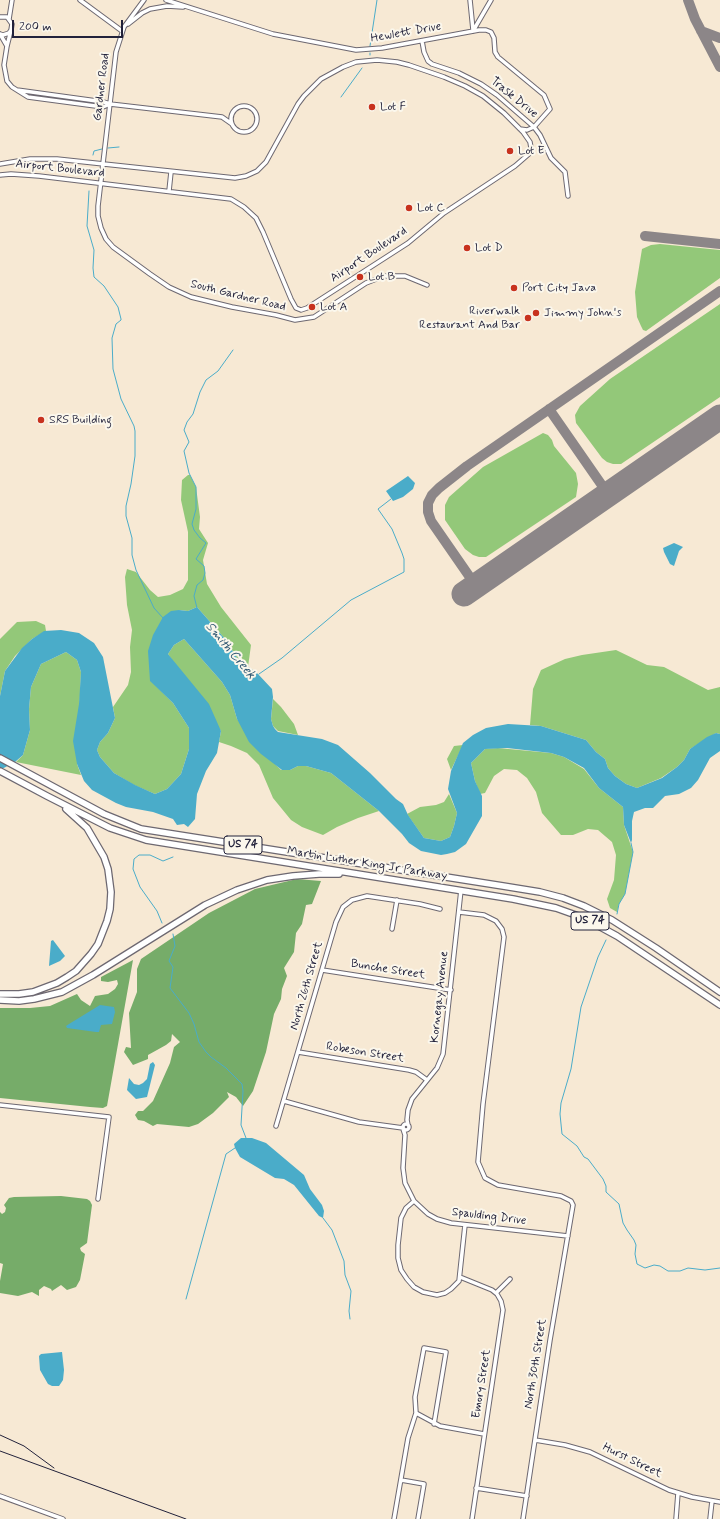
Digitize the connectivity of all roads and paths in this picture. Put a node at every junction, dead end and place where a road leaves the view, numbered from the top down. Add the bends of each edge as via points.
1 (12, 0) edge
2 (80, 0) edge
3 (144, 0) edge
4 (166, 0) edge
5 (470, 0) edge
6 (491, 0) edge
7 (196, 10) junction
8 (0, 17) edge
9 (9, 19) junction
10 (123, 29) junction
11 (11, 30) junction
12 (473, 31) junction
13 (0, 34) edge
14 (422, 41) junction
15 (7, 46) junction
16 (110, 104) junction
17 (233, 112) junction
18 (222, 117) junction
19 (232, 124) junction
20 (534, 127) junction
21 (520, 128) junction
22 (0, 164) edge
23 (103, 164) junction
24 (171, 172) junction
25 (0, 174) edge
26 (100, 183) junction
27 (169, 191) junction
28 (568, 196) dead end
29 (427, 285) dead end
30 (0, 758) edge
31 (0, 771) edge
32 (47, 796) junction
33 (361, 875) junction
34 (461, 890) junction
35 (397, 900) junction
36 (440, 909) dead end
37 (459, 912) junction
38 (392, 929) dead end
39 (322, 970) junction
40 (451, 990) junction
41 (720, 992) edge
42 (0, 994) edge
43 (0, 1000) edge
44 (720, 1005) edge
45 (298, 1052) junction
46 (426, 1080) junction
47 (284, 1101) junction
48 (0, 1104) edge
49 (276, 1126) dead end
50 (405, 1126) junction
51 (98, 1199) dead end
52 (414, 1200) junction
53 (466, 1225) junction
54 (568, 1236) junction
55 (460, 1277) junction
56 (510, 1279) dead end
57 (496, 1293) junction
58 (416, 1413) junction
59 (434, 1424) junction
60 (484, 1434) junction
61 (535, 1440) junction
62 (401, 1480) junction
63 (476, 1488) junction
64 (678, 1494) junction
65 (0, 1496) edge
66 (527, 1496) junction
67 (712, 1500) junction
68 (720, 1502) edge
69 (63, 1519) edge
70 (394, 1519) edge
71 (418, 1519) edge
72 (472, 1519) edge
73 (523, 1519) edge
74 (676, 1519) edge
75 (710, 1519) edge

1 - 9 street
2 - 10 street
3 - 10 street, Gardner Road
4 - 7 street, Hewlett Drive
5 - 12 street
6 - 12 street
7 - 10 street via 177,6 154,8 142,13
7 - 14 street, Hewlett Drive via 273,34 356,50
8 - 9 street
9 - 11 street via 12,24
10 - 16 street, Gardner Road via 116,52
11 - 13 street via 6,34
11 - 15 street
12 - 14 street, Hewlett Drive
12 - 20 street, Hewlett Drive via 491,32 498,57 544,95 550,109
13 - 15 street
14 - 20 street, Trask Drive via 428,61 481,84
15 - 16 street via 7,81 17,90
16 - 18 street
16 - 23 street, Gardner Road
17 - 18 street
17 - 19 street
17 - 19 street via 239,107 247,106 254,111 257,119 254,127 248,132 239,131
18 - 19 street
20 - 21 street via 527,130
20 - 28 street, Trask Drive via 551,158 565,172
21 - 24 street, Airport Boulevard via 483,96 453,80 397,62 366,60 331,73 313,87 298,104 266,162 253,174 235,178
21 - 27 street, Airport Boulevard via 530,142 531,148 524,160 444,213 408,243 301,310 296,308 291,299 256,218 244,207 231,198
22 - 23 street, Airport Boulevard via 40,159
23 - 24 street, Airport Boulevard
23 - 26 street, Gardner Road
24 - 27 street
25 - 26 street, Airport Boulevard
26 - 27 street, Airport Boulevard
26 - 29 street, South Gardner Road via 98,216 106,239 127,258 169,287 191,297 276,314 287,319 302,320 314,317 357,288 378,278 391,275 405,276
30 - 41 highway, Martin Luther King Jr Parkway / US 74 via 104,814 141,829 540,892 563,898 612,920
31 - 32 highway, Martin Luther King Jr Parkway / US 74
32 - 33 highway, Martin Luther King Jr Parkway / US 74 via 110,828 146,840
32 - 42 highway via 80,820 102,852 108,869 110,887 108,921 91,954 67,977 32,992
33 - 34 highway, Martin Luther King Jr Parkway / US 74
33 - 43 highway via 293,876 267,880 238,890 205,905 62,992 19,1001
34 - 37 street, Kornegay Avenue
34 - 44 highway, Martin Luther King Jr Parkway / US 74 via 541,904 584,918 629,943
35 - 36 street
35 - 38 street
35 - 39 street, North 26th Street via 368,896 357,898 347,904 338,917
37 - 40 street, Kornegay Avenue
37 - 54 street, North 30th Street via 484,916 496,921 504,936 478,1162 485,1178 498,1185 561,1196 571,1201 573,1205
39 - 40 street, Bunche Street
39 - 45 street, North 26th Street
40 - 46 street, Kornegay Avenue via 444,1054 437,1068
45 - 46 street, Robeson Street via 409,1070
45 - 47 street, North 26th Street
46 - 50 street, Kornegay Avenue via 412,1099
47 - 49 street, North 26th Street
47 - 50 street via 359,1122 380,1126
48 - 51 street via 109,1116
50 - 52 street, Kornegay Avenue via 404,1177 407,1189
52 - 53 street, Spaulding Drive via 437,1219
52 - 55 street via 406,1208 400,1222 398,1253 403,1274 419,1290 436,1295 451,1289
53 - 54 street, Spaulding Drive
53 - 55 street
54 - 61 street, North 30th Street
55 - 57 street
56 - 57 street
57 - 60 street, Emory Street via 501,1300 502,1314
58 - 59 street
58 - 59 street via 415,1397 424,1348 446,1352
58 - 62 street via 408,1438
59 - 60 street
60 - 63 street, Emory Street
61 - 64 street, Hurst Street via 590,1452
61 - 66 street, North 30th Street
62 - 70 street
62 - 71 street via 424,1484
63 - 66 street
63 - 72 street, Emory Street
64 - 67 street, Hurst Street
64 - 74 street
65 - 69 street
66 - 73 street, North 30th Street
67 - 68 street, Hurst Street
67 - 75 street

